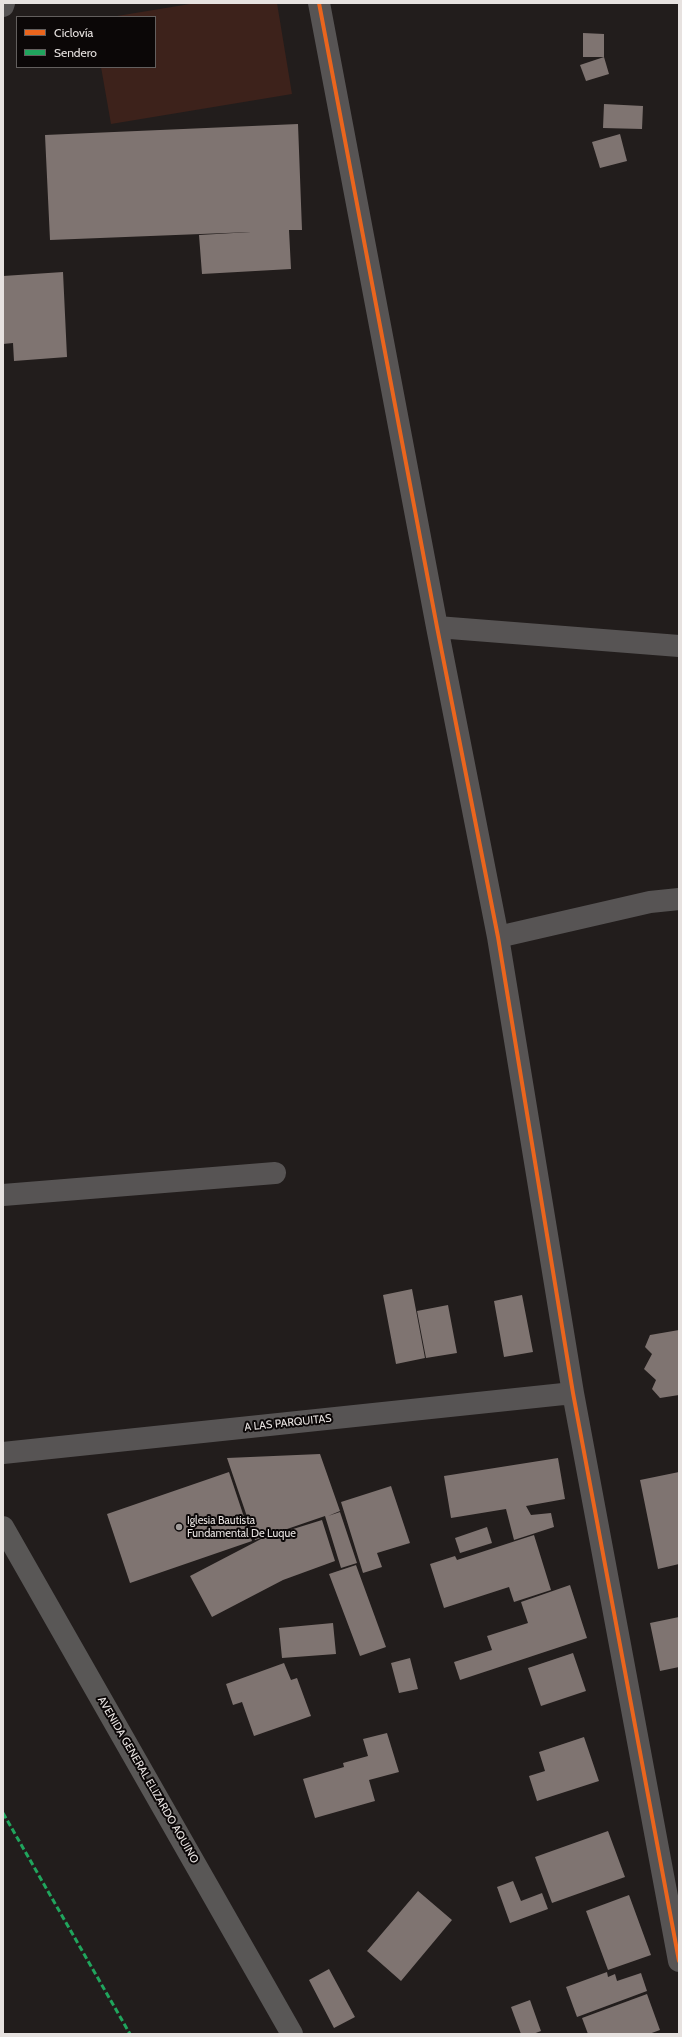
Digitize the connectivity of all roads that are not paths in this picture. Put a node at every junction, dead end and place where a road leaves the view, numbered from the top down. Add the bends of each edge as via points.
1 (319, 3) edge
2 (437, 627) junction
3 (679, 646) edge
4 (679, 899) edge
5 (498, 937) junction
6 (275, 1172) dead end
7 (3, 1195) edge
8 (573, 1393) junction
9 (3, 1452) edge
10 (3, 1527) edge
11 (679, 1961) edge
12 (292, 2034) edge

1 - 2 street
2 - 3 street
2 - 5 street
4 - 5 street via 650,902
5 - 8 street
6 - 7 street
8 - 9 street, A LAS PARQUITAS
8 - 11 street
10 - 12 main road, AVENIDA GENERAL ELIZARDO AQUINO

